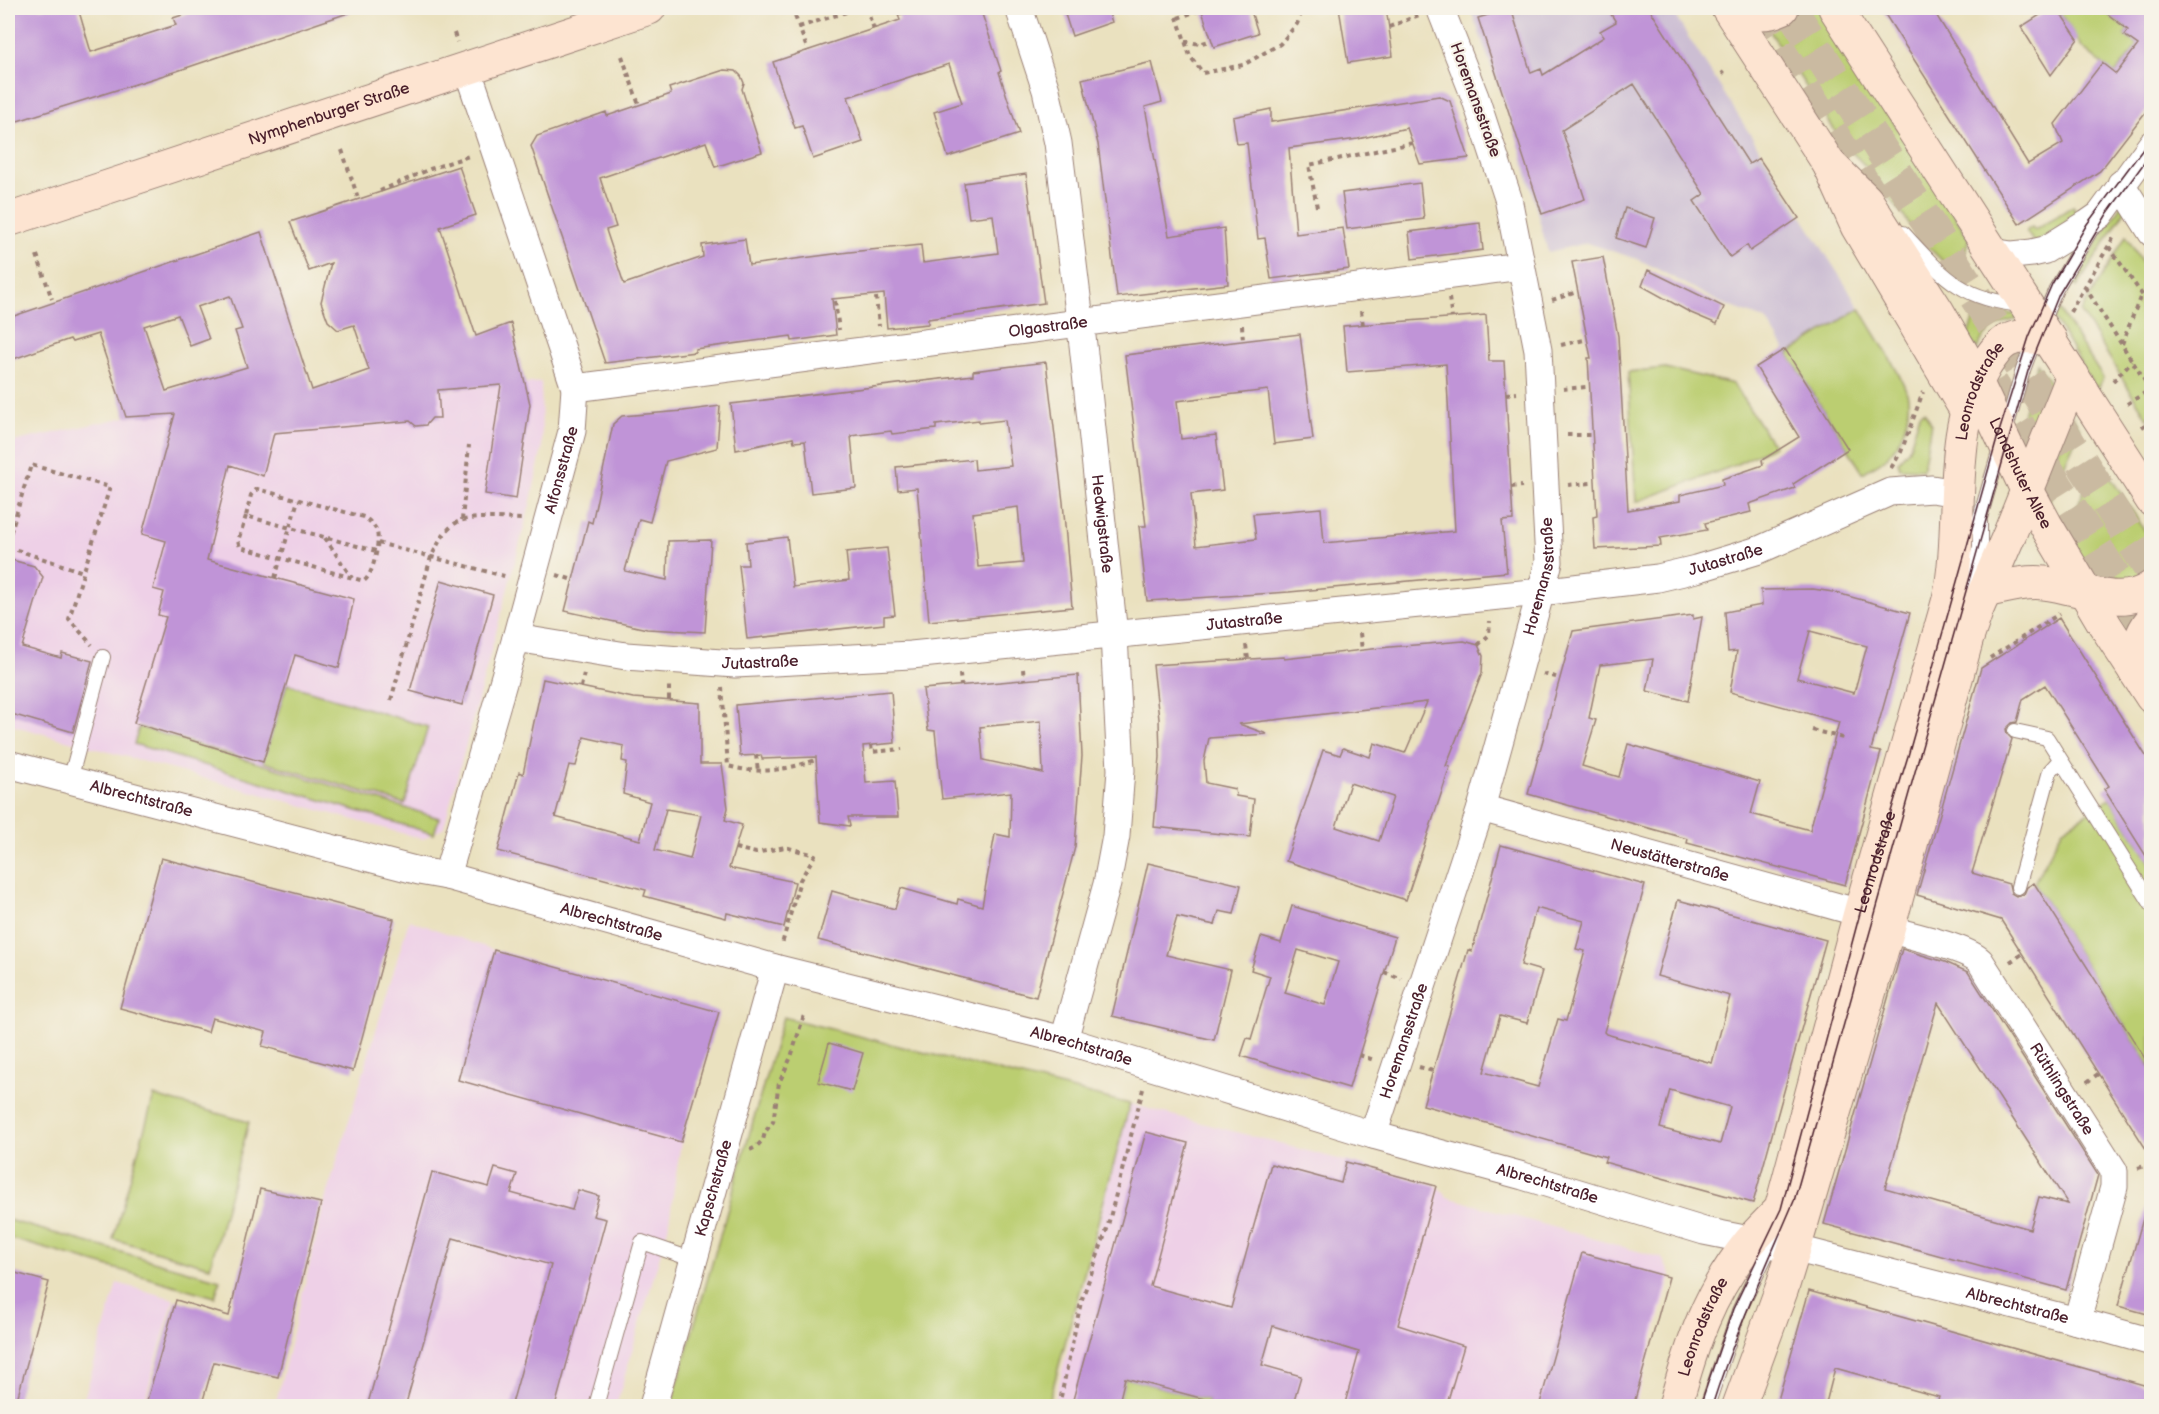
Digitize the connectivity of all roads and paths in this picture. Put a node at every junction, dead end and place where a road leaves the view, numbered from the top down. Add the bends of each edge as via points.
1 (649, 8) edge
2 (792, 8) edge
3 (859, 8) edge
4 (866, 8) edge
5 (1019, 8) edge
6 (1174, 8) edge
7 (1303, 8) edge
8 (1728, 8) edge
9 (1782, 8) edge
10 (1835, 8) edge
11 (1432, 10) edge
12 (1197, 11) dead end
13 (1178, 18) junction
14 (799, 27) junction
15 (1389, 27) dead end
16 (874, 29) dead end
17 (1209, 41) dead end
18 (1185, 42) junction
19 (808, 51) dead end
20 (622, 56) dead end
21 (467, 68) junction
22 (639, 105) dead end
23 (1413, 143) dead end
24 (2151, 144) edge
25 (342, 150) dead end
26 (478, 153) dead end
27 (1828, 164) junction
28 (2121, 184) junction
29 (380, 191) dead end
30 (358, 198) dead end
31 (1866, 200) junction
32 (1317, 207) dead end
33 (2135, 207) junction
34 (2100, 215) junction
35 (8, 220) edge
36 (2151, 233) edge
37 (2109, 247) junction
38 (1991, 252) junction
39 (37, 255) dead end
40 (1521, 266) junction
41 (2085, 286) junction
42 (2141, 295) junction
43 (876, 297) dead end
44 (52, 299) dead end
45 (835, 301) dead end
46 (2151, 309) edge
47 (2070, 312) dead end
48 (2040, 322) junction
49 (1080, 324) junction
50 (880, 328) dead end
51 (840, 333) dead end
52 (2122, 345) junction
53 (2132, 361) junction
54 (2073, 376) junction
55 (2113, 381) dead end
56 (575, 388) junction
57 (2151, 390) edge
58 (1923, 391) dead end
59 (1972, 398) junction
60 (2127, 404) dead end
61 (2151, 420) edge
62 (2142, 427) dead end
63 (2003, 441) junction
64 (469, 445) dead end
65 (1889, 472) dead end
66 (2027, 490) junction
67 (1956, 493) junction
68 (298, 500) junction
69 (2151, 500) edge
70 (246, 516) junction
71 (547, 519) junction
72 (462, 520) junction
73 (1980, 522) junction
74 (291, 528) junction
75 (324, 537) junction
76 (8, 541) edge
77 (378, 543) junction
78 (8, 547) edge
79 (376, 551) junction
80 (431, 557) junction
81 (282, 559) junction
82 (83, 572) junction
83 (1954, 576) junction
84 (275, 578) dead end
85 (352, 578) junction
86 (513, 582) dead end
87 (2151, 587) edge
88 (2084, 590) junction
89 (1985, 591) junction
90 (1540, 592) junction
91 (2061, 613) dead end
92 (2151, 620) edge
93 (1114, 634) junction
94 (516, 638) junction
95 (103, 657) joint
96 (1983, 663) dead end
97 (2143, 684) edge
98 (722, 690) dead end
99 (391, 700) dead end
100 (1935, 704) dead end
101 (1812, 730) dead end
102 (2015, 730) dead end
103 (1843, 738) dead end
104 (871, 745) dead end
105 (902, 749) dead end
106 (756, 755) dead end
107 (816, 760) dead end
108 (2060, 760) junction
109 (8, 764) edge
110 (758, 771) junction
111 (70, 780) junction
112 (1481, 808) junction
113 (735, 849) dead end
114 (447, 876) junction
115 (2018, 887) dead end
116 (2151, 904) edge
117 (1874, 921) junction
118 (786, 928) dead end
119 (775, 968) junction
120 (1384, 972) dead end
121 (1402, 979) dead end
122 (1852, 997) dead end
123 (804, 1015) dead end
124 (1064, 1040) junction
125 (1359, 1055) dead end
126 (1378, 1061) dead end
127 (1148, 1066) junction
128 (1416, 1066) dead end
129 (1433, 1071) dead end
130 (1373, 1136) junction
131 (747, 1151) dead end
132 (1775, 1234) junction
133 (694, 1260) junction
134 (2077, 1321) junction
135 (2151, 1342) edge
136 (596, 1407) edge
137 (653, 1407) edge
138 (1059, 1407) edge
139 (1675, 1407) edge
140 (1707, 1407) edge
141 (1739, 1407) edge

1 - 21 main road, Nymphenburger Straße
2 - 14 path
3 - 14 path
4 - 16 path
5 - 49 street, Hedwigstraße via 1046,90 1058,143
6 - 13 path
7 - 18 path via 1297,24 1280,44 1244,65 1203,72
8 - 9 main road, Landshuter Allee via 1759,14
8 - 27 main road, Landshuter Allee
10 - 38 main road
11 - 15 path
11 - 40 street, Horemansstraße via 1496,156
12 - 13 path
13 - 18 path
14 - 19 path
17 - 18 path
20 - 22 path
21 - 35 main road, Nymphenburger Straße
21 - 56 street, Alfonsstraße
23 - 32 path via 1309,165
24 - 28 street
25 - 30 path
26 - 29 path
27 - 31 main road, Landshuter Allee
27 - 59 main road, Landshuter Allee via 1857,226
28 - 33 street
28 - 34 street
31 - 48 lane, Landshuter Allee via 1891,220 1949,281
31 - 59 main road, Landshuter Allee via 1967,362
33 - 36 street
33 - 37 path
34 - 38 street via 2045,250 2012,255
34 - 48 lane
37 - 41 path
37 - 42 path
38 - 48 main road
39 - 44 path
40 - 49 street, Olgastraße
40 - 90 street, Horemansstraße via 1538,350 1541,391 1549,562
41 - 47 path
41 - 52 path
42 - 46 path
42 - 52 path
43 - 50 path
45 - 51 path
48 - 54 main road
48 - 59 main road, Leonrodstraße via 1998,347
48 - 63 lane
49 - 56 street, Olgastraße
49 - 93 street, Hedwigstraße
52 - 53 path
53 - 55 path
53 - 57 path
54 - 66 main road, Leonrodstraße
54 - 69 main road
56 - 71 street, Alfonsstraße via 572,431
57 - 60 path
58 - 65 path via 1901,452
59 - 63 main road, Landshuter Allee
59 - 67 main road, Leonrodstraße
61 - 62 path
63 - 66 main road, Landshuter Allee
63 - 73 lane
64 - 72 path
66 - 88 main road, Landshuter Allee
66 - 89 main road, Leonrodstraße
67 - 83 main road, Leonrodstraße
67 - 90 street, Jutastraße via 1932,489 1890,492 1759,550 1696,569 1658,578
68 - 70 path via 257,489 251,495
68 - 74 path
68 - 77 path via 364,517 374,526
70 - 74 path
70 - 81 path via 238,541 240,547
71 - 72 path
71 - 94 street, Alfonsstraße
72 - 80 path via 443,537
73 - 83 lane
73 - 100 lane via 1980,547
74 - 75 path
74 - 81 path
75 - 79 path
75 - 85 path
76 - 82 path via 31,465 110,487
77 - 79 path
77 - 80 path
78 - 82 path
79 - 85 path via 367,579
80 - 86 path via 507,576
80 - 99 path
81 - 84 path
81 - 85 path
82 - 95 path via 69,619
83 - 117 main road, Leonrodstraße via 1906,755
87 - 88 main road via 2125,598
88 - 89 main road via 2023,583
88 - 97 main road, Landshuter Allee
89 - 117 main road, Leonrodstraße
90 - 93 street, Jutastraße
90 - 112 street, Horemansstraße
91 - 96 path
92 - 97 main road, Landshuter Allee via 2139,640
93 - 94 street, Jutastraße via 910,655 724,664 626,656
93 - 124 street, Hedwigstraße via 1121,770 1116,836 1099,920
94 - 114 street, Alfonsstraße
95 - 111 lane
98 - 110 path via 728,766
101 - 103 path
102 - 108 lane via 2046,738
104 - 105 path via 872,752
106 - 110 path
107 - 110 path
108 - 115 lane via 2050,771
108 - 116 lane
109 - 111 street, Albrechtstraße
111 - 114 street, Albrechtstraße
112 - 117 street, Neustätterstraße
112 - 130 street, Horemansstraße
113 - 118 path via 756,853 785,848 815,855 800,880
114 - 119 street, Albrechtstraße
117 - 132 main road, Leonrodstraße
117 - 134 street, Rüthlingstraße via 1975,956 2114,1171 2114,1187
119 - 124 street, Albrechtstraße
119 - 133 street, Kapschstraße
120 - 121 path
122 - 132 lane via 1794,1201
123 - 131 path via 792,1057 779,1083 773,1122 756,1147
124 - 127 street, Albrechtstraße
125 - 126 path
127 - 130 street, Albrechtstraße
127 - 138 path via 1107,1229 1081,1302
128 - 129 path
130 - 132 street, Albrechtstraße via 1704,1231
132 - 134 street, Albrechtstraße
132 - 139 main road, Leonrodstraße via 1728,1271 1710,1301 1690,1352
132 - 140 lane via 1739,1311
132 - 141 main road, Leonrodstraße via 1782,1288
133 - 136 lane via 642,1242
133 - 137 street, Kapschstraße
134 - 135 street, Albrechtstraße

